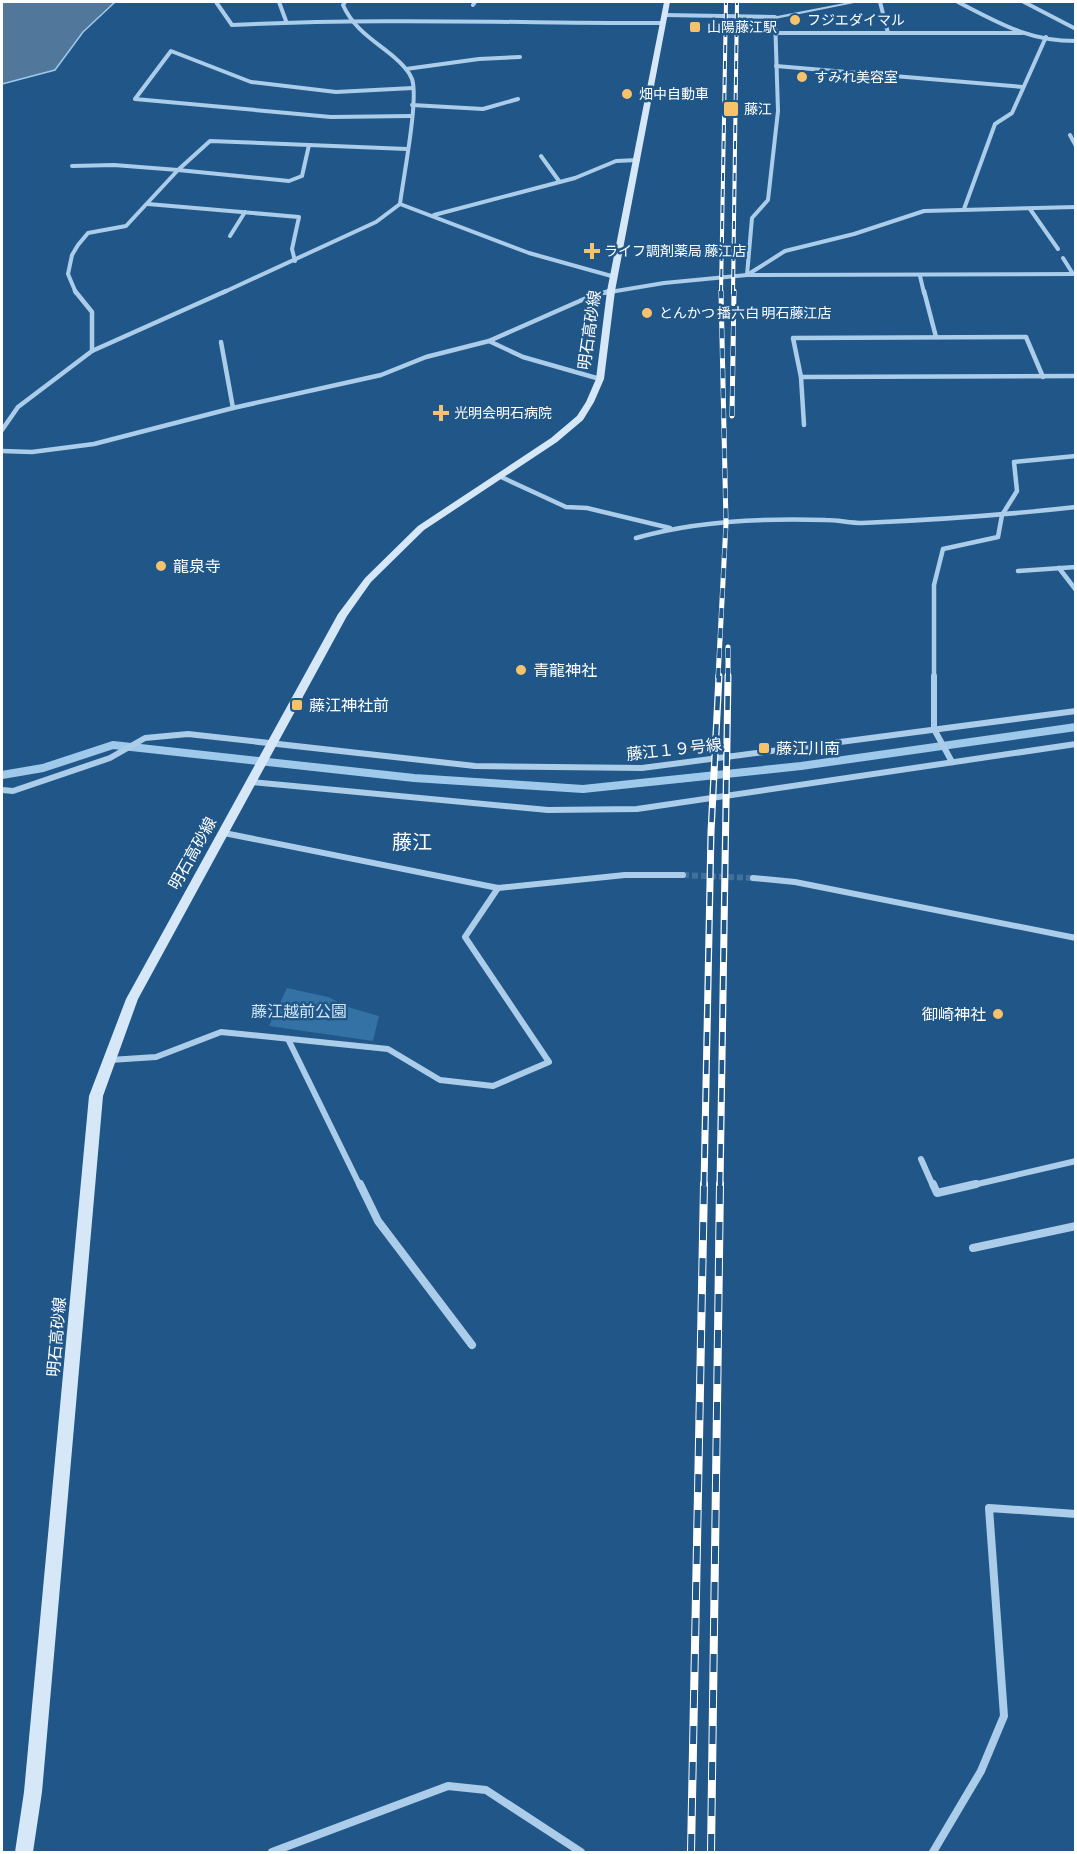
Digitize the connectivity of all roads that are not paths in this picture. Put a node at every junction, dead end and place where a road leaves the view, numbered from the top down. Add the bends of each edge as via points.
1 (216, 2) edge
2 (279, 2) edge
3 (345, 2) edge
4 (667, 2) edge
5 (856, 2) edge
6 (880, 2) edge
7 (958, 2) edge
8 (1024, 2) edge
9 (775, 17) junction
10 (664, 19) junction
11 (286, 21) junction
12 (352, 22) junction
13 (1076, 29) edge
14 (776, 33) junction
15 (888, 33) junction
16 (1022, 33) junction
17 (1046, 37) junction
18 (1076, 41) edge
19 (520, 57) dead end
20 (777, 66) junction
21 (406, 69) junction
22 (412, 87) junction
23 (1023, 87) junction
24 (518, 99) dead end
25 (412, 105) junction
26 (411, 116) junction
27 (1070, 135) dead end
28 (309, 145) junction
29 (1076, 146) edge
30 (407, 149) junction
31 (541, 156) dead end
32 (638, 160) junction
33 (72, 166) dead end
34 (178, 170) junction
35 (558, 181) junction
36 (148, 204) junction
37 (400, 204) junction
38 (1076, 207) edge
39 (964, 209) junction
40 (1030, 209) junction
41 (245, 212) junction
42 (434, 214) junction
43 (230, 236) dead end
44 (1058, 249) dead end
45 (1063, 258) dead end
46 (295, 261) junction
47 (1074, 274) edge
48 (747, 275) junction
49 (920, 276) junction
50 (615, 277) junction
51 (611, 291) junction
52 (936, 337) junction
53 (489, 341) junction
54 (221, 342) dead end
55 (92, 351) junction
56 (1076, 376) edge
57 (801, 377) junction
58 (1043, 377) junction
59 (600, 379) junction
60 (233, 408) junction
61 (804, 425) dead end
62 (2, 430) edge
63 (2, 451) edge
64 (1076, 456) edge
65 (499, 476) junction
66 (1076, 507) edge
67 (1002, 515) junction
68 (671, 528) junction
69 (636, 538) dead end
70 (1076, 567) edge
71 (1059, 568) junction
72 (1018, 571) dead end
73 (1076, 590) edge
74 (1076, 711) edge
75 (934, 729) junction
76 (273, 742) junction
77 (1076, 744) edge
78 (952, 762) junction
79 (254, 777) junction
80 (2, 790) edge
81 (224, 833) junction
82 (682, 875) tunnel mouth
83 (753, 878) tunnel mouth
84 (498, 888) junction
85 (1076, 938) edge
86 (288, 1039) junction
87 (110, 1060) junction
88 (921, 1159) dead end
89 (1076, 1161) edge
90 (1076, 1226) edge
91 (973, 1248) dead end
92 (472, 1345) dead end
93 (1076, 1514) edge
94 (24, 1852) edge
95 (272, 1852) edge
96 (581, 1852) edge
97 (933, 1852) edge

1 - 11 street via 231,25
2 - 11 street
3 - 12 street via 345,15
4 - 10 main road, 明石高砂線
5 - 9 street
6 - 15 street
7 - 16 street
8 - 13 street
9 - 10 street
9 - 14 street
10 - 12 street
10 - 32 main road, 明石高砂線
11 - 12 street
12 - 21 street
14 - 15 street
14 - 20 street
15 - 16 street
16 - 17 street
17 - 18 street
17 - 23 street
19 - 21 street
20 - 23 street
20 - 48 street via 778,111 768,200 752,218
21 - 22 street
22 - 25 street
22 - 26 street via 336,92 251,82 171,51 135,99 332,117
23 - 39 street via 1012,113 995,124
24 - 25 street via 483,109
25 - 26 street
26 - 30 street
27 - 29 street
28 - 30 street
28 - 34 street via 210,141
28 - 34 street via 302,176 289,181
30 - 37 street
31 - 35 street
32 - 35 street via 616,161
32 - 50 main road, 明石高砂線
33 - 34 street
34 - 36 street
35 - 42 street
36 - 41 street
36 - 55 street via 126,226 88,232 76,246 66,275 73,292 92,312
37 - 42 street
37 - 46 street via 376,222
38 - 40 street
39 - 40 street
39 - 48 street via 924,211 784,251
40 - 44 street
41 - 43 street
41 - 46 street via 299,217 292,249
42 - 50 street via 529,253
45 - 47 street
46 - 55 street
47 - 49 street
48 - 49 street
48 - 51 street
49 - 52 street
50 - 51 main road, 明石高砂線
51 - 53 street
51 - 59 main road, 明石高砂線
52 - 57 street via 794,338
52 - 58 street via 1026,337
53 - 59 street via 523,357
53 - 60 street via 426,357 381,375
54 - 60 street
55 - 62 street via 18,407
56 - 58 street
57 - 58 street
57 - 61 street
59 - 65 main road, 明石高砂線 via 580,418
60 - 63 street via 94,444 32,452
64 - 67 street via 1014,462 1017,491
65 - 68 street via 566,507
65 - 76 main road, 明石高砂線 via 421,528 368,580 342,616
66 - 67 street
67 - 68 street
67 - 75 street via 998,537 943,549 934,585
68 - 69 street
70 - 71 street
71 - 72 street
71 - 73 street
74 - 75 street, 藤江１９号線
75 - 76 street, 藤江１９号線 via 642,768 475,766
75 - 78 street
76 - 79 main road, 明石高砂線
76 - 80 street, 藤江１９号線 via 188,734 145,738 110,758 13,791
77 - 78 street
78 - 79 street via 637,809 548,810
79 - 81 main road, 明石高砂線
81 - 84 street
81 - 87 main road, 明石高砂線 via 132,999
82 - 84 street via 625,875
83 - 85 street via 795,882
84 - 86 street via 465,937 549,1062 493,1086 440,1080 388,1049
86 - 87 street via 221,1032 156,1056
86 - 92 street via 378,1221
87 - 94 main road, 明石高砂線 via 96,1096 33,1792
88 - 89 street via 937,1193
90 - 91 street
93 - 97 street via 989,1508 1004,1716 981,1771
95 - 96 street via 448,1786 486,1790

